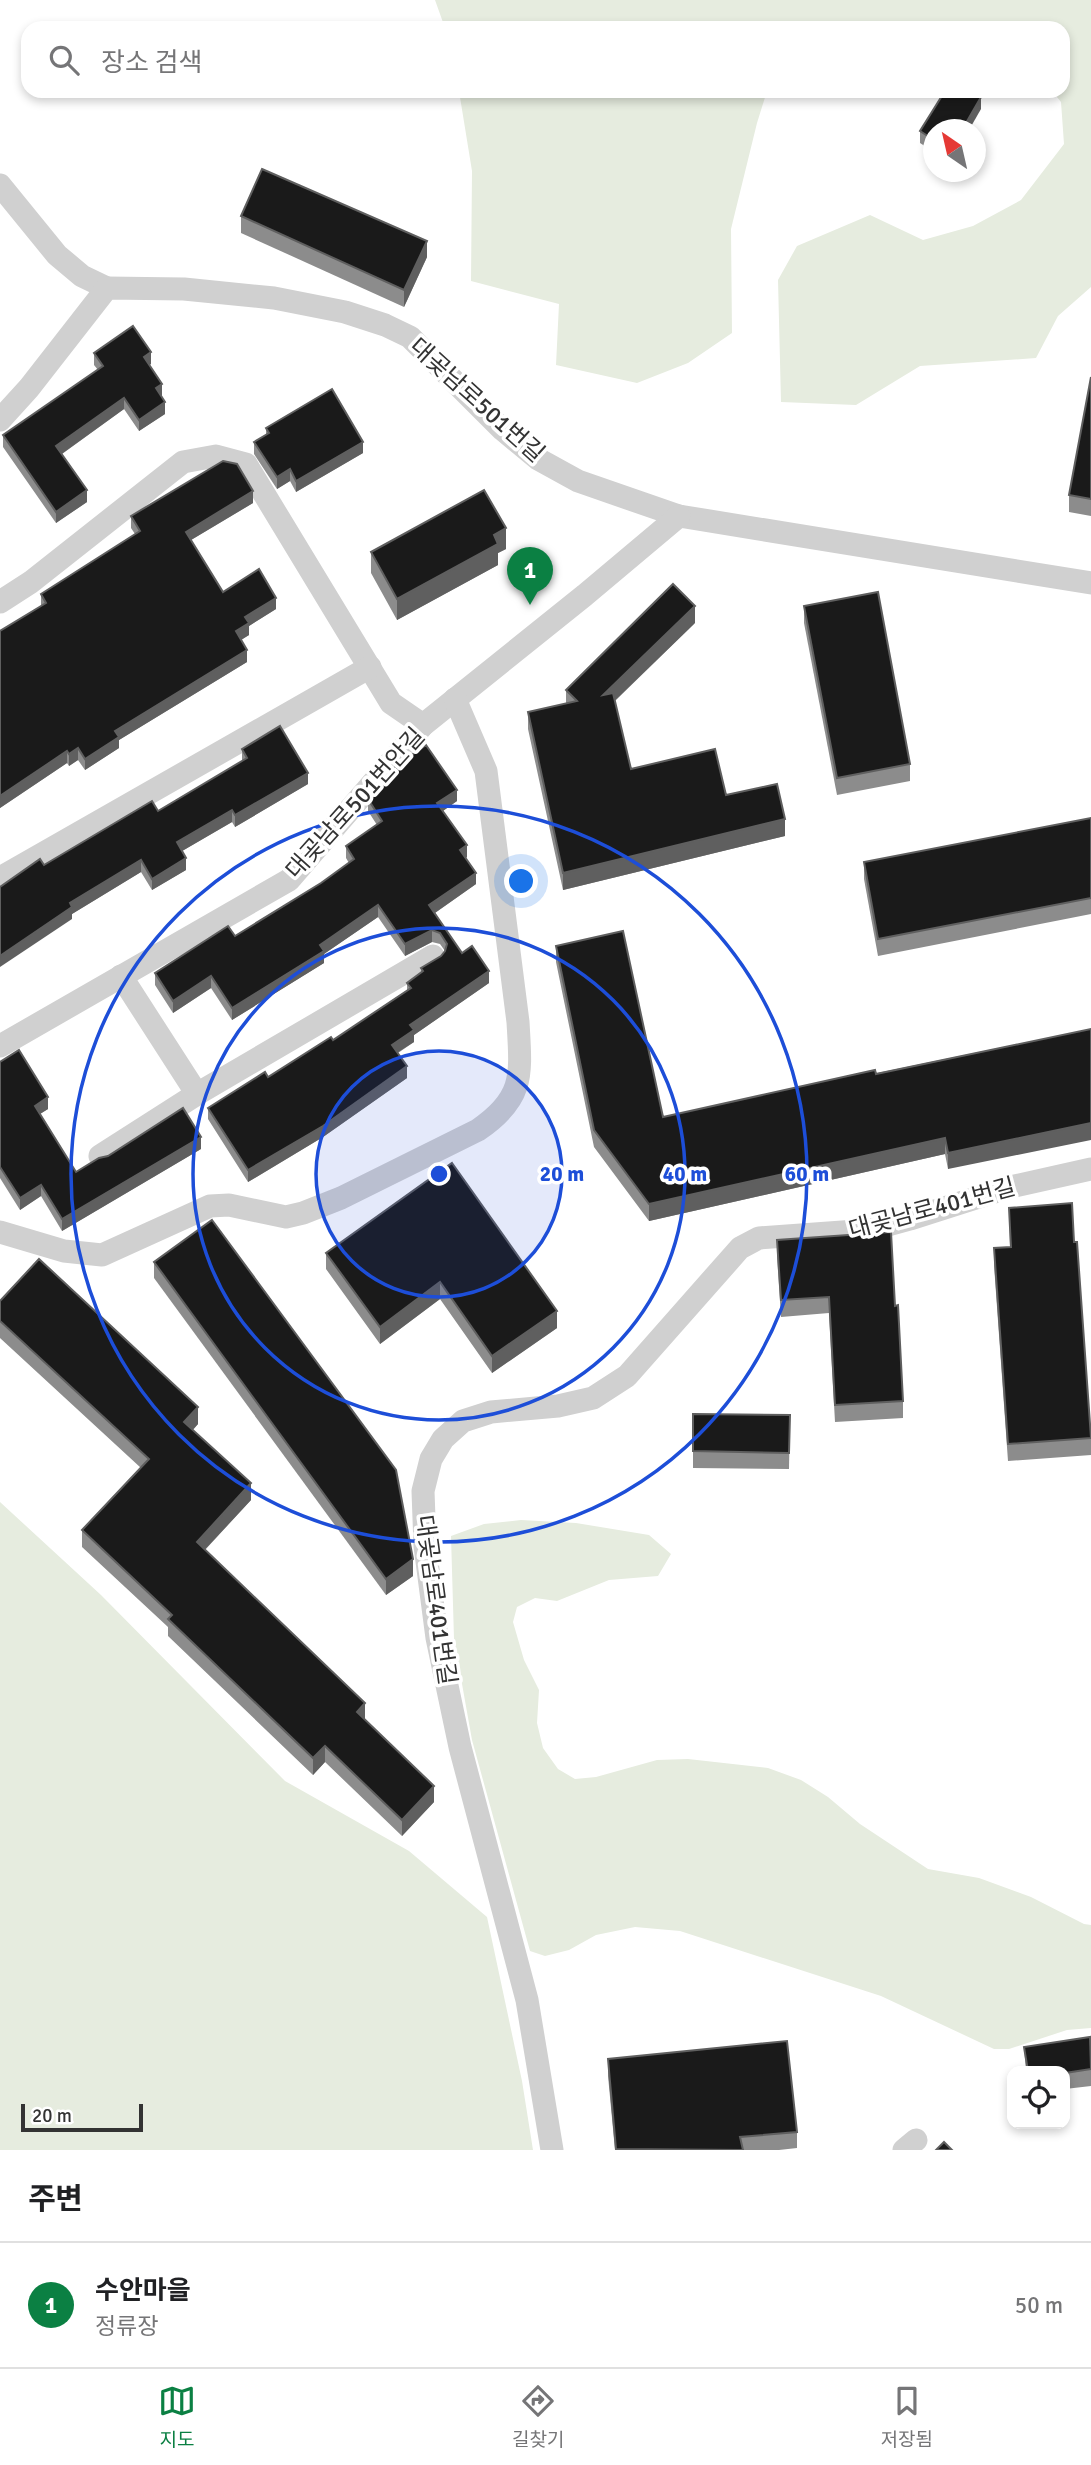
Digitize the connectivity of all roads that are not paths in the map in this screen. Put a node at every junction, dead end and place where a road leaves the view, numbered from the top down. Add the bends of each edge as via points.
1 (0, 185) edge
2 (107, 288) junction
3 (0, 420) edge
4 (679, 516) junction
5 (1091, 583) edge
6 (0, 602) edge
7 (370, 667) junction
8 (455, 699) junction
9 (423, 724) junction
10 (0, 878) edge
11 (433, 956) dead end
12 (121, 976) junction
13 (0, 1046) edge
14 (197, 1094) junction
15 (100, 1156) edge
16 (1091, 1169) edge
17 (0, 1232) edge
18 (552, 2150) edge

1 - 2 lane via 57,255 82,276
2 - 3 lane
2 - 4 lane, 대곶남로501번길 via 184,289 274,298 385,325 410,337 538,459 578,481
4 - 5 lane, 대곶남로501번길
4 - 8 lane, 대곶남로501번안길
6 - 7 lane via 183,461 216,456 246,464
7 - 9 lane via 391,703
7 - 10 lane
8 - 9 lane, 대곶남로501번안길
8 - 17 lane via 486,771 519,1032 516,1090 497,1117 341,1198 286,1217 229,1205 210,1206 102,1255 64,1251
9 - 12 lane, 대곶남로501번안길 via 289,880
11 - 14 lane
12 - 13 lane, 대곶남로501번안길
12 - 14 lane
14 - 15 lane
16 - 18 lane, 대곶남로401번길 via 1010,1186 870,1230 759,1238 740,1248 627,1376 593,1398 491,1412 463,1421 443,1438 423,1491 425,1546 438,1638 460,1747 527,2000

